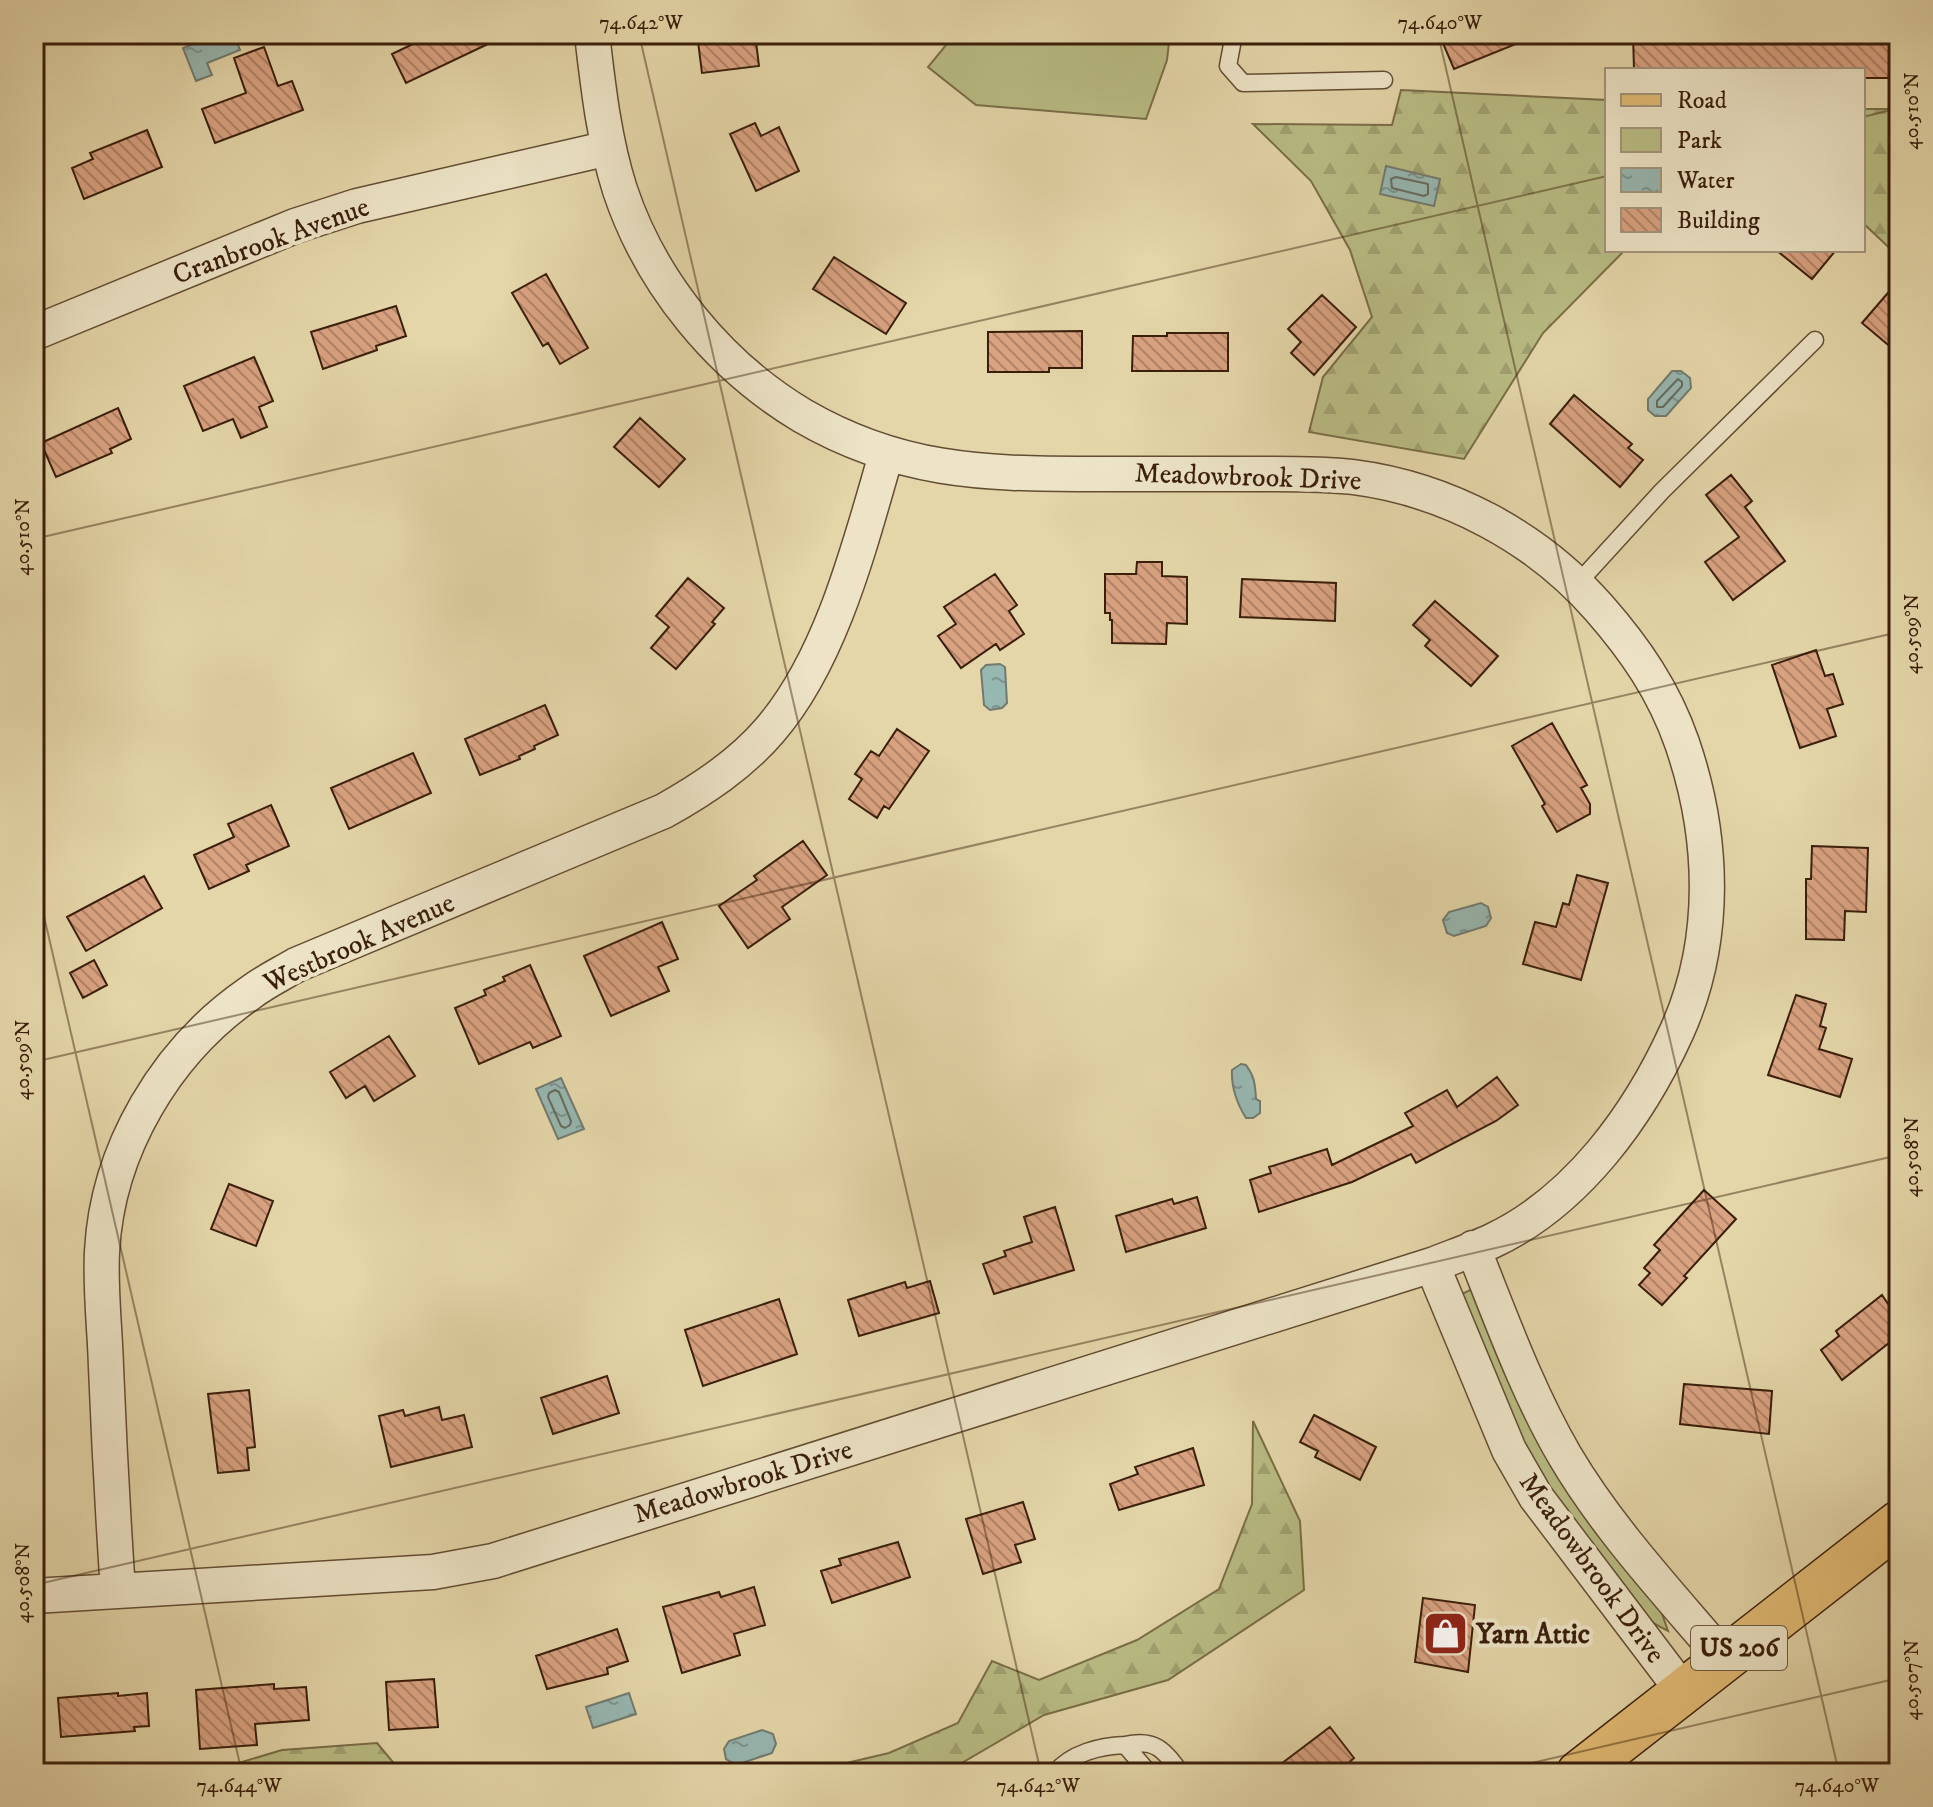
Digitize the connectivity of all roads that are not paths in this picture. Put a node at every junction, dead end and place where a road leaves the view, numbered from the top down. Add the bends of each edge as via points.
1 (592, 34) edge
2 (1234, 34) edge
3 (1384, 80) dead end
4 (609, 148) junction
5 (34, 333) edge
6 (1815, 340) dead end
7 (886, 455) junction
8 (1578, 583) junction
9 (1473, 1248) junction
10 (1432, 1265) junction
11 (1899, 1523) edge
12 (118, 1591) junction
13 (34, 1596) edge
14 (1724, 1659) junction
15 (1683, 1691) junction
16 (1125, 1745) junction
17 (1055, 1773) edge
18 (1149, 1773) edge
19 (1181, 1773) edge
20 (1579, 1773) edge

1 - 4 street, Meadowbrook Drive
2 - 3 lane via 1228,66 1243,83
4 - 5 street, Cranbrook Avenue via 357,206 295,226
4 - 7 street, Meadowbrook Drive via 632,220 660,275 724,355 803,416
6 - 8 lane via 1662,491
7 - 8 street, Meadowbrook Drive via 968,471 1295,474 1399,485 1490,521
7 - 12 street, Westbrook Avenue via 820,652 770,730 735,764 664,811 296,965 249,993 208,1028 147,1102 118,1173 102,1253
8 - 9 street, Meadowbrook Drive via 1626,637 1673,717 1699,805 1708,885 1705,933 1679,1027 1630,1119 1564,1191 1494,1241
9 - 10 street, Meadowbrook Drive
9 - 14 street, Meadowbrook Drive via 1523,1372 1566,1457 1606,1516
10 - 12 street, Meadowbrook Drive via 493,1561 433,1572
10 - 15 street, Meadowbrook Drive via 1509,1450 1536,1497
11 - 14 main road, US 206
12 - 13 street, Meadowbrook Drive
14 - 15 main road, US 206
15 - 20 main road, US 206
16 - 17 lane via 1073,1757
16 - 18 lane
16 - 19 lane via 1151,1744

